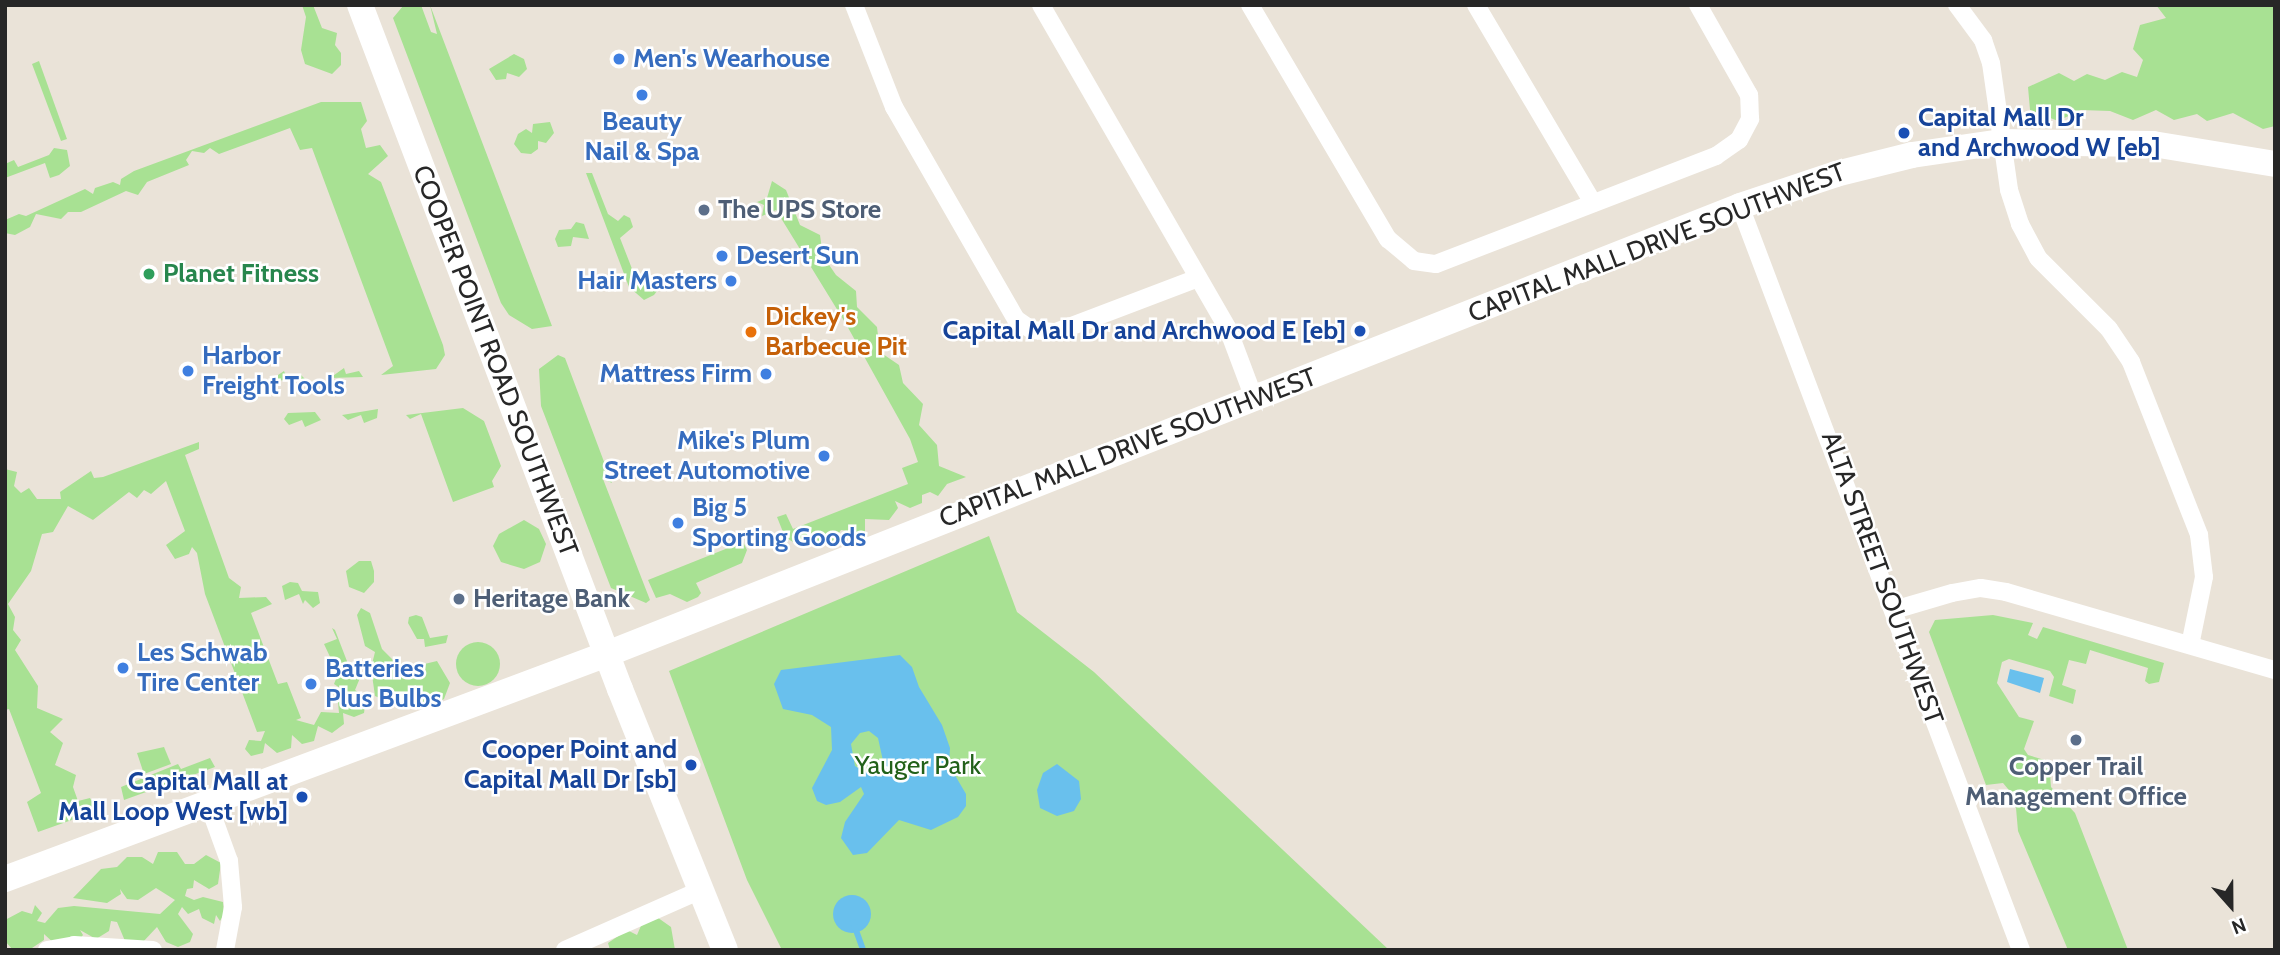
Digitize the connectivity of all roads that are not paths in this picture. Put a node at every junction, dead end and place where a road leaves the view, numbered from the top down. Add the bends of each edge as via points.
1 (360, 5) edge
2 (854, 5) edge
3 (1041, 5) edge
4 (1250, 5) edge
5 (1476, 5) edge
6 (1698, 5) edge
7 (1957, 5) edge
8 (2001, 142) junction
9 (2275, 164) edge
10 (1593, 203) junction
11 (1740, 206) junction
12 (1198, 278) junction
13 (1254, 398) junction
14 (1894, 610) junction
15 (2190, 645) junction
16 (607, 654) junction
17 (2275, 670) edge
18 (208, 803) junction
19 (5, 879) edge
20 (699, 891) junction
21 (47, 950) edge
22 (153, 950) edge
23 (225, 950) edge
24 (565, 950) edge
25 (725, 950) edge
26 (2021, 950) edge

1 - 16 street, COOPER POINT ROAD SOUTHWEST
2 - 12 street via 894,107 1016,319 1032,330 1056,332
3 - 12 street
4 - 10 street via 1402,255 1436,264
5 - 10 street
6 - 10 street via 1749,95 1746,130 1716,156
7 - 8 street via 1983,40 1992,63
8 - 9 street, CAPITAL MALL DRIVE SOUTHWEST via 2153,144
8 - 11 street, CAPITAL MALL DRIVE SOUTHWEST via 1865,166
8 - 15 street via 2020,224 2038,258 2109,329 2131,362 2199,535 2204,577
11 - 13 street, CAPITAL MALL DRIVE SOUTHWEST
11 - 14 street, ALTA STREET SOUTHWEST
12 - 13 street via 1228,329
13 - 16 street, CAPITAL MALL DRIVE SOUTHWEST
14 - 15 street via 1924,598 1981,588
14 - 26 street, ALTA STREET SOUTHWEST
15 - 17 street
16 - 18 street, CAPITAL MALL DRIVE SOUTHWEST
16 - 20 street, COOPER POINT ROAD SOUTHWEST
18 - 19 street, CAPITAL MALL DRIVE SOUTHWEST
18 - 23 street via 229,861 233,907
20 - 24 street
20 - 25 street, COOPER POINT ROAD SOUTHWEST
21 - 22 street via 74,945

